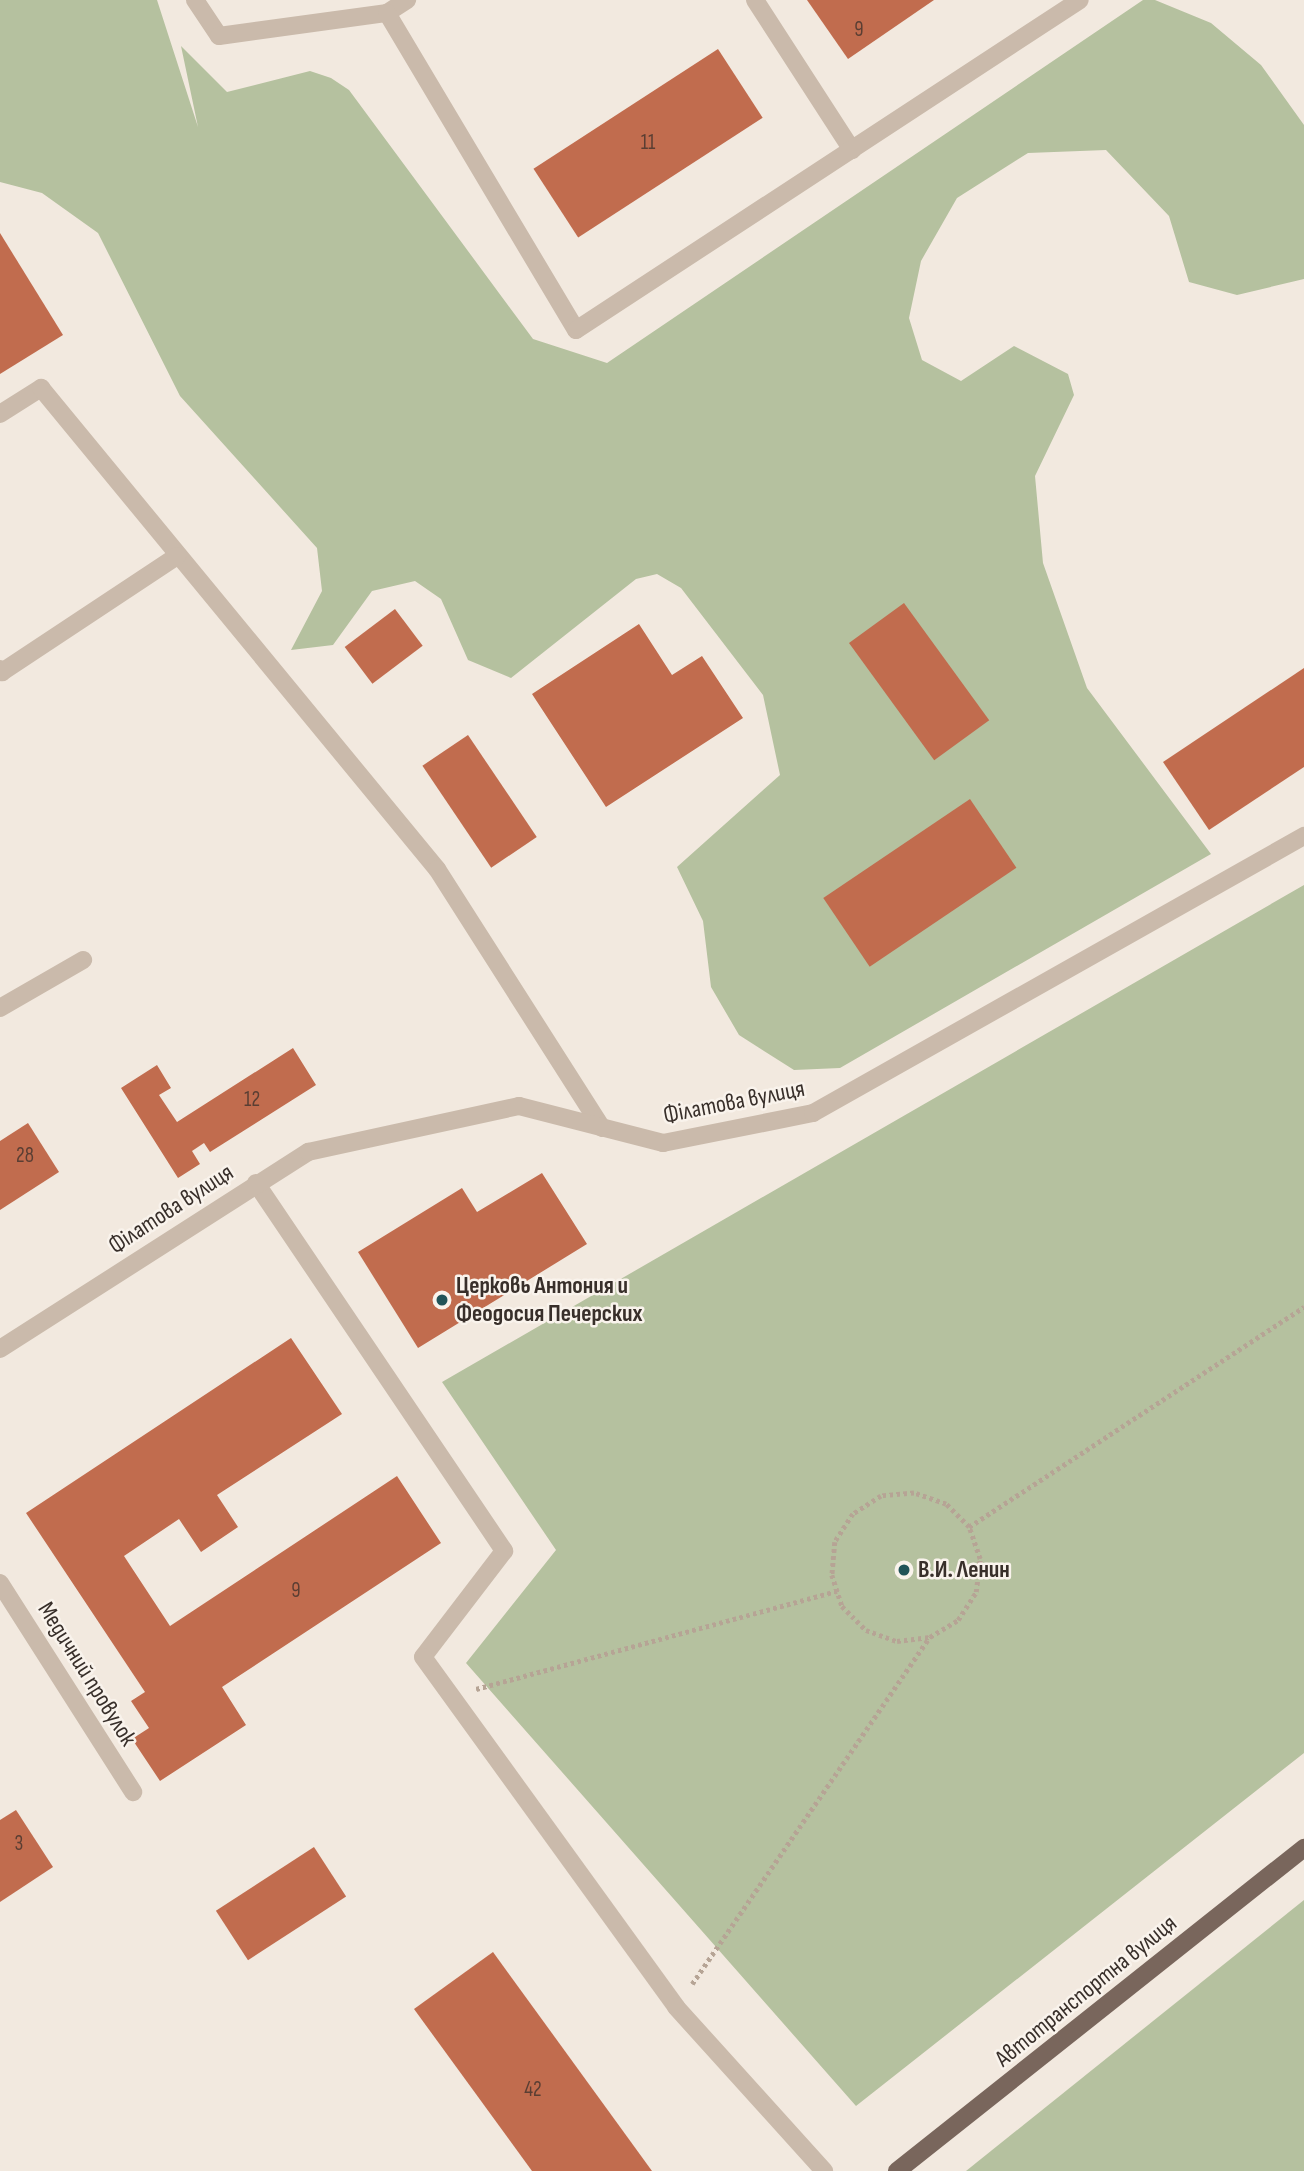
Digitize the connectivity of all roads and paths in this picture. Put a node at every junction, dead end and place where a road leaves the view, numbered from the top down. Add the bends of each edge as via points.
1 (195, 0) edge
2 (407, 0) edge
3 (755, 0) edge
4 (1080, 0) edge
5 (387, 13) junction
6 (852, 150) junction
7 (0, 414) edge
8 (177, 556) junction
9 (0, 668) edge
10 (1304, 836) edge
11 (83, 960) dead end
12 (0, 1008) edge
13 (602, 1128) junction
14 (256, 1183) junction
15 (1304, 1307) edge
16 (0, 1349) edge
17 (969, 1527) junction
18 (0, 1583) edge
19 (837, 1591) junction
20 (930, 1637) junction
21 (451, 1696) junction
22 (133, 1792) dead end
23 (1304, 1848) edge
24 (676, 2007) junction
25 (824, 2171) edge
26 (897, 2171) edge

1 - 5 street via 219,36
2 - 5 street
3 - 6 street
4 - 6 street
5 - 6 street via 576,330
7 - 8 street via 41,388
8 - 9 street via 2,672
8 - 13 street via 437,869
10 - 13 street, Філатова вулиця via 813,1113 663,1143
11 - 12 street
13 - 14 street, Філатова вулиця via 519,1106 308,1152
14 - 16 street, Філатова вулиця
14 - 21 street via 503,1551 423,1657
15 - 17 path
17 - 19 path via 946,1504 935,1500 914,1493 881,1496 853,1514 835,1542 832,1575
17 - 20 path via 980,1559 976,1592 958,1620
18 - 22 street, Медичний провулок
19 - 20 path via 842,1606 866,1630 897,1641
19 - 21 path
20 - 24 path
21 - 24 street
23 - 26 main road, Автотранспортна вулиця
24 - 25 street

